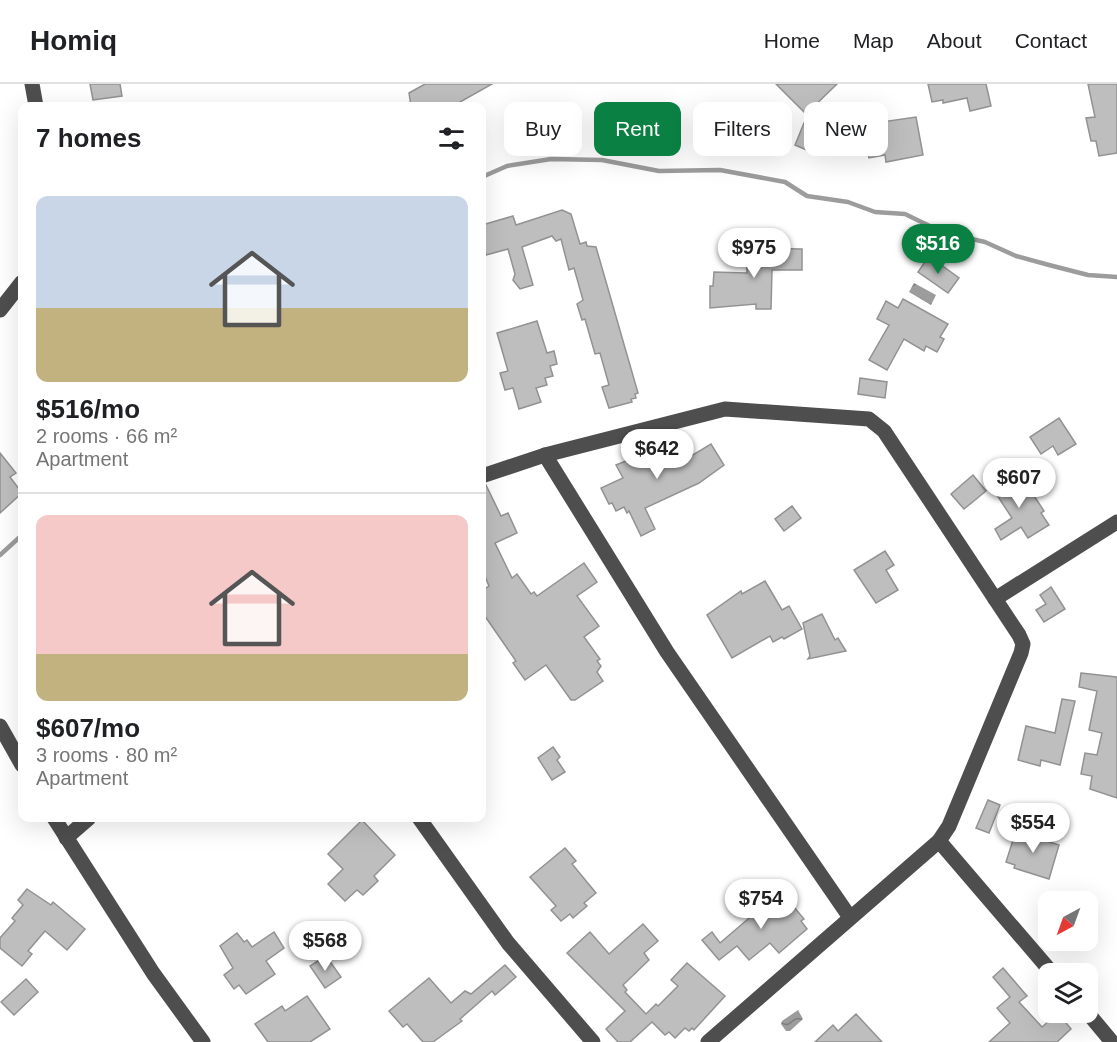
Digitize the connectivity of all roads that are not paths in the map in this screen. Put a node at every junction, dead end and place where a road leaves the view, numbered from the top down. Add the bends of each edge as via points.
1 (32, 84) edge
2 (35, 102) edge
3 (18, 287) edge
4 (0, 310) edge
5 (545, 455) junction
6 (486, 475) edge
7 (1117, 522) edge
8 (995, 599) junction
9 (0, 726) edge
10 (18, 758) edge
11 (56, 822) edge
12 (84, 822) edge
13 (422, 822) edge
14 (66, 838) junction
15 (939, 841) junction
16 (849, 916) junction
17 (1044, 963) edge
18 (1096, 1023) edge
19 (202, 1042) edge
20 (593, 1042) edge
21 (708, 1042) edge
22 (1112, 1042) edge

1 - 2 street
3 - 4 street
5 - 6 street
5 - 8 street via 725,409 868,419 884,431
5 - 16 street via 667,652
7 - 8 street
8 - 15 street via 1019,635 1021,653 949,826
9 - 10 street
11 - 14 street
12 - 14 street
13 - 20 street via 508,943
14 - 19 street
15 - 16 street
15 - 17 street
16 - 21 street
18 - 22 street

